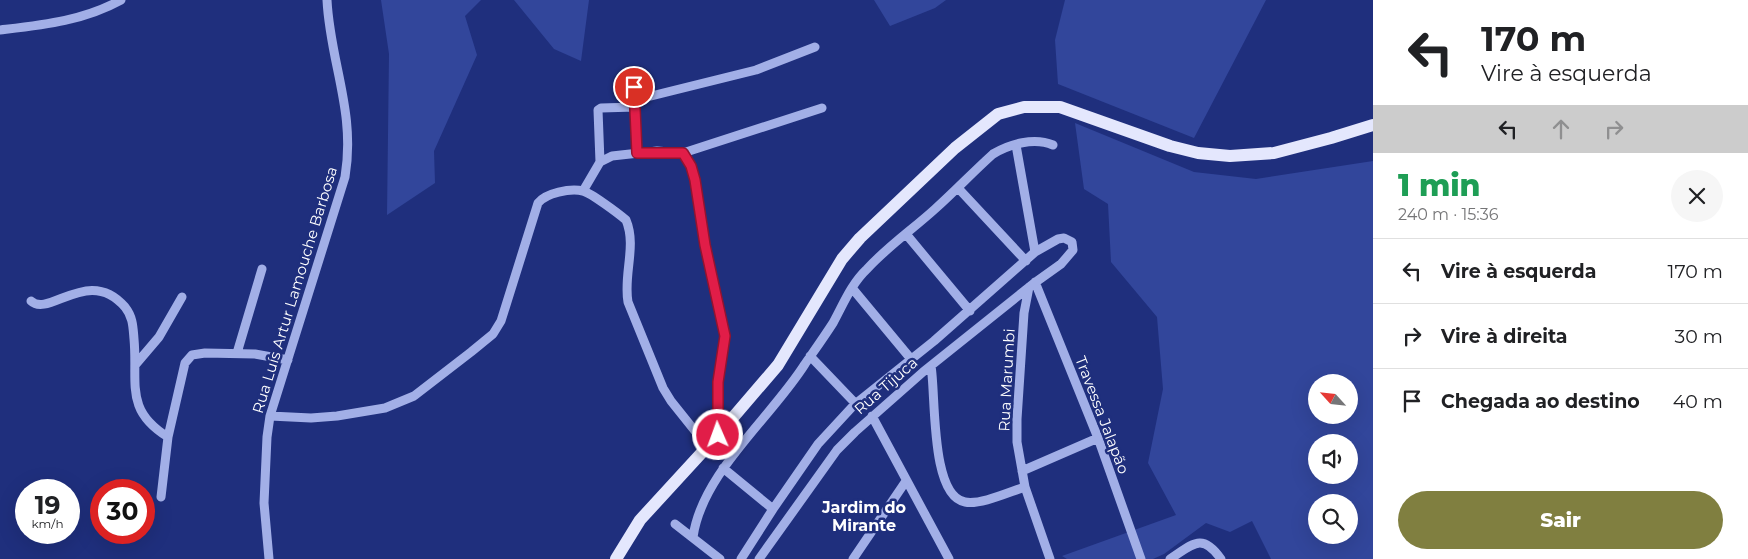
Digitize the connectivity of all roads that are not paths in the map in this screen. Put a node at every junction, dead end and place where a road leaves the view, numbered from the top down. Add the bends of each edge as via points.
1 (121, 0) edge
2 (327, 0) edge
3 (0, 30) edge
4 (815, 47) dead end
5 (633, 75) dead end
6 (635, 103) junction
7 (822, 108) dead end
8 (1373, 125) edge
9 (1016, 145) junction
10 (1053, 145) dead end
11 (637, 153) junction
12 (683, 153) junction
13 (600, 162) junction
14 (958, 188) junction
15 (583, 191) junction
16 (906, 234) junction
17 (1035, 252) junction
18 (1026, 261) junction
19 (262, 269) dead end
20 (1032, 285) junction
21 (852, 288) junction
22 (182, 297) dead end
23 (31, 301) dead end
24 (970, 311) junction
25 (237, 353) junction
26 (810, 356) junction
27 (912, 359) junction
28 (288, 360) junction
29 (136, 364) junction
30 (931, 366) junction
31 (856, 404) junction
32 (270, 416) junction
33 (872, 416) junction
34 (718, 435) junction
35 (168, 437) junction
36 (1098, 438) junction
37 (706, 446) junction
38 (723, 468) junction
39 (1022, 471) junction
40 (906, 481) junction
41 (1025, 487) junction
42 (161, 498) dead end
43 (773, 509) junction
44 (675, 524) dead end
45 (693, 537) junction
46 (269, 559) edge
47 (616, 559) edge
48 (720, 559) edge
49 (741, 559) edge
50 (759, 559) edge
51 (853, 559) edge
52 (950, 559) edge
53 (1050, 559) edge
54 (1141, 559) edge
55 (1170, 559) edge
56 (1221, 559) edge

1 - 3 street via 71,20
2 - 28 street, Rua Luís Artur Lamouche Barbosa via 345,99 347,164
4 - 6 street via 756,70
5 - 6 street
6 - 11 street
6 - 13 street via 598,110
7 - 12 street
8 - 34 main road via 1274,153 1230,156 1170,146 1070,109 1038,106 1009,110 989,120 955,148 860,238 842,259 778,365
9 - 10 street via 1037,141
9 - 14 street via 993,154
9 - 17 street
11 - 12 street
11 - 13 street via 612,156
12 - 34 street via 695,180 725,336 718,382
13 - 15 street
14 - 16 street
14 - 18 street
15 - 32 street via 558,192 542,198 497,327 486,340 414,396 367,412 311,418
15 - 37 street via 626,220 631,236 626,289 628,302 663,388
16 - 21 street via 865,270
16 - 24 street
17 - 18 street
17 - 20 street, Rua Tijuca via 1058,239 1072,242 1073,250 1061,264
18 - 24 street
19 - 25 street
20 - 30 street, Rua Tijuca
20 - 36 street, Travessa Jalapão
20 - 39 street, Rua Marumbi via 1024,313 1017,419
21 - 26 street
21 - 27 street
22 - 29 street via 158,337
23 - 29 street via 42,306 74,293 100,290 110,294 124,305 133,321
24 - 27 street
25 - 28 street
25 - 35 street via 196,353 188,359
26 - 31 street
26 - 38 street via 786,392
27 - 31 street
28 - 32 street, Rua Luís Artur Lamouche Barbosa
29 - 35 street via 139,409 147,421
30 - 33 street, Rua Tijuca
30 - 41 street via 939,463 949,492 965,502 979,502
31 - 43 street via 818,444
32 - 46 street, Rua Luís Artur Lamouche Barbosa via 264,503
33 - 40 street
33 - 50 street, Rua Tijuca via 837,450
34 - 37 main road
35 - 42 street
36 - 39 street
36 - 54 street, Travessa Jalapão
37 - 47 main road via 640,520
38 - 43 street
38 - 45 street via 701,509
39 - 41 street, Rua Marumbi
40 - 51 street
40 - 52 street
41 - 53 street, Rua Marumbi
43 - 49 street
44 - 45 street
45 - 48 street
55 - 56 street via 1202,542 1212,547

